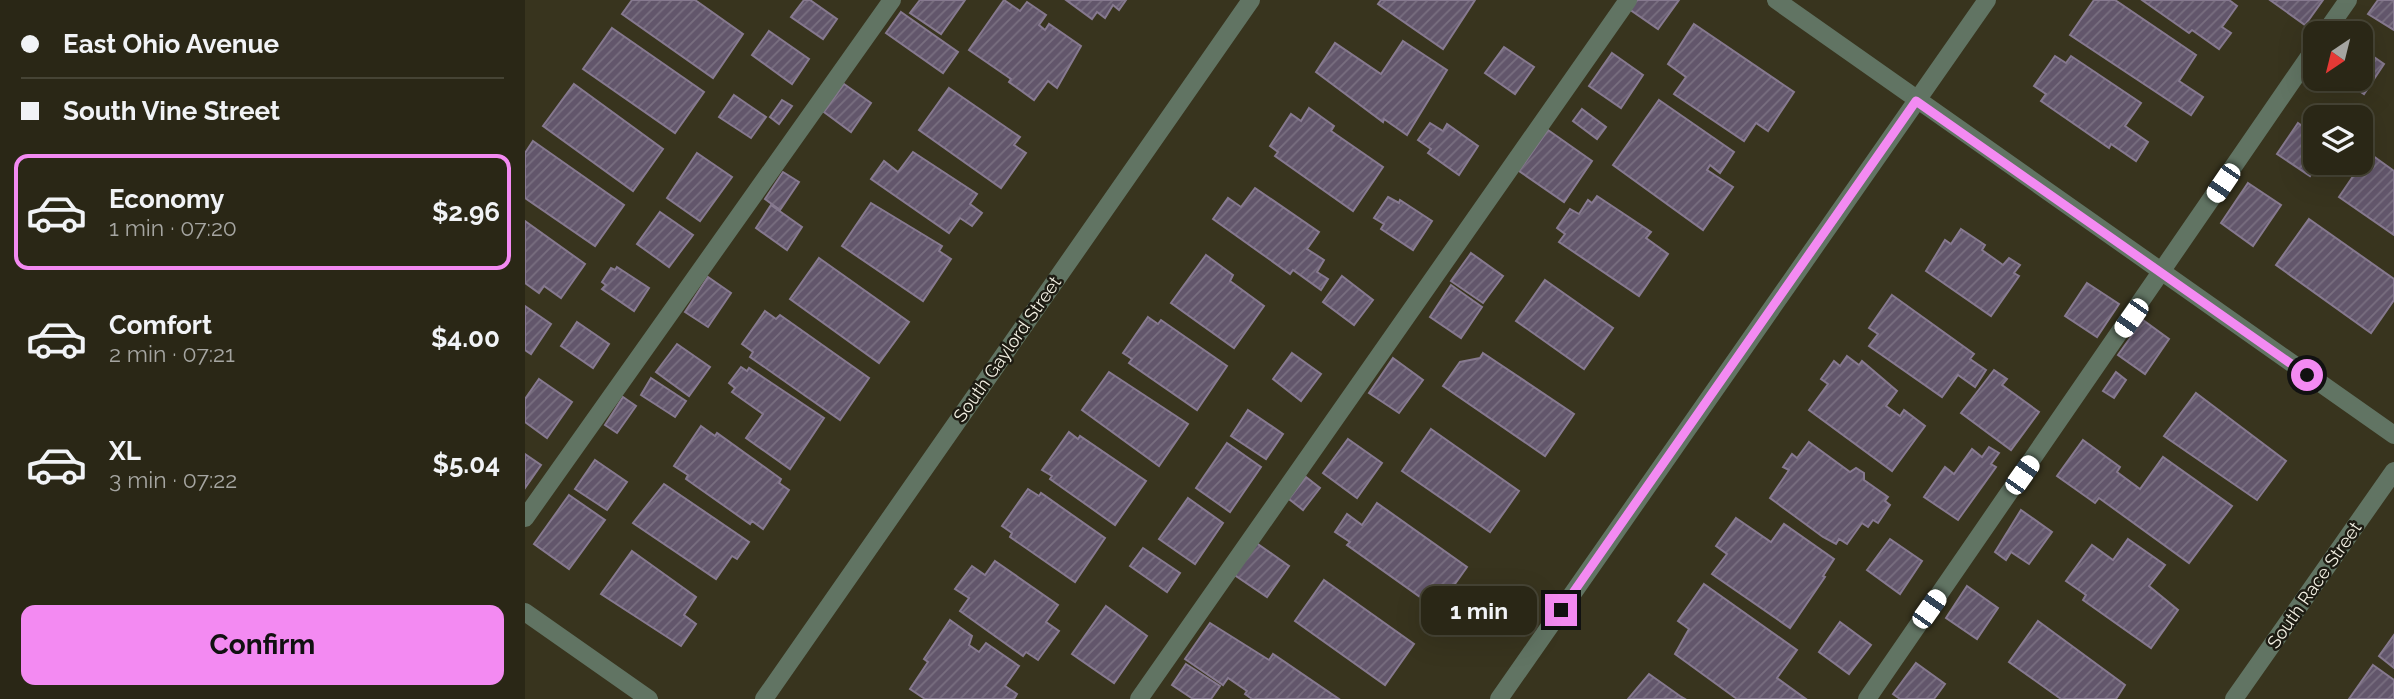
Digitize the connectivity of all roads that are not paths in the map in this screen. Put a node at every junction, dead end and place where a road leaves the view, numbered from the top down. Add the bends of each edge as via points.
1 (892, 0) edge
2 (1251, 0) edge
3 (1628, 0) edge
4 (1776, 0) edge
5 (1987, 0) edge
6 (2348, 0) edge
7 (2333, 21) edge
8 (2303, 66) edge
9 (1916, 101) junction
10 (2162, 273) junction
11 (2394, 435) edge
12 (2394, 471) edge
13 (525, 518) edge
14 (525, 612) edge
15 (649, 699) edge
16 (764, 699) edge
17 (1139, 699) edge
18 (1499, 699) edge
19 (1867, 699) edge
20 (2234, 699) edge

1 - 13 street
2 - 16 street, South Gaylord Street
3 - 17 street
4 - 9 street
5 - 9 street
6 - 7 street
8 - 10 street
9 - 10 street
9 - 18 street
10 - 11 street
10 - 19 street
12 - 20 street, South Race Street
14 - 15 street

